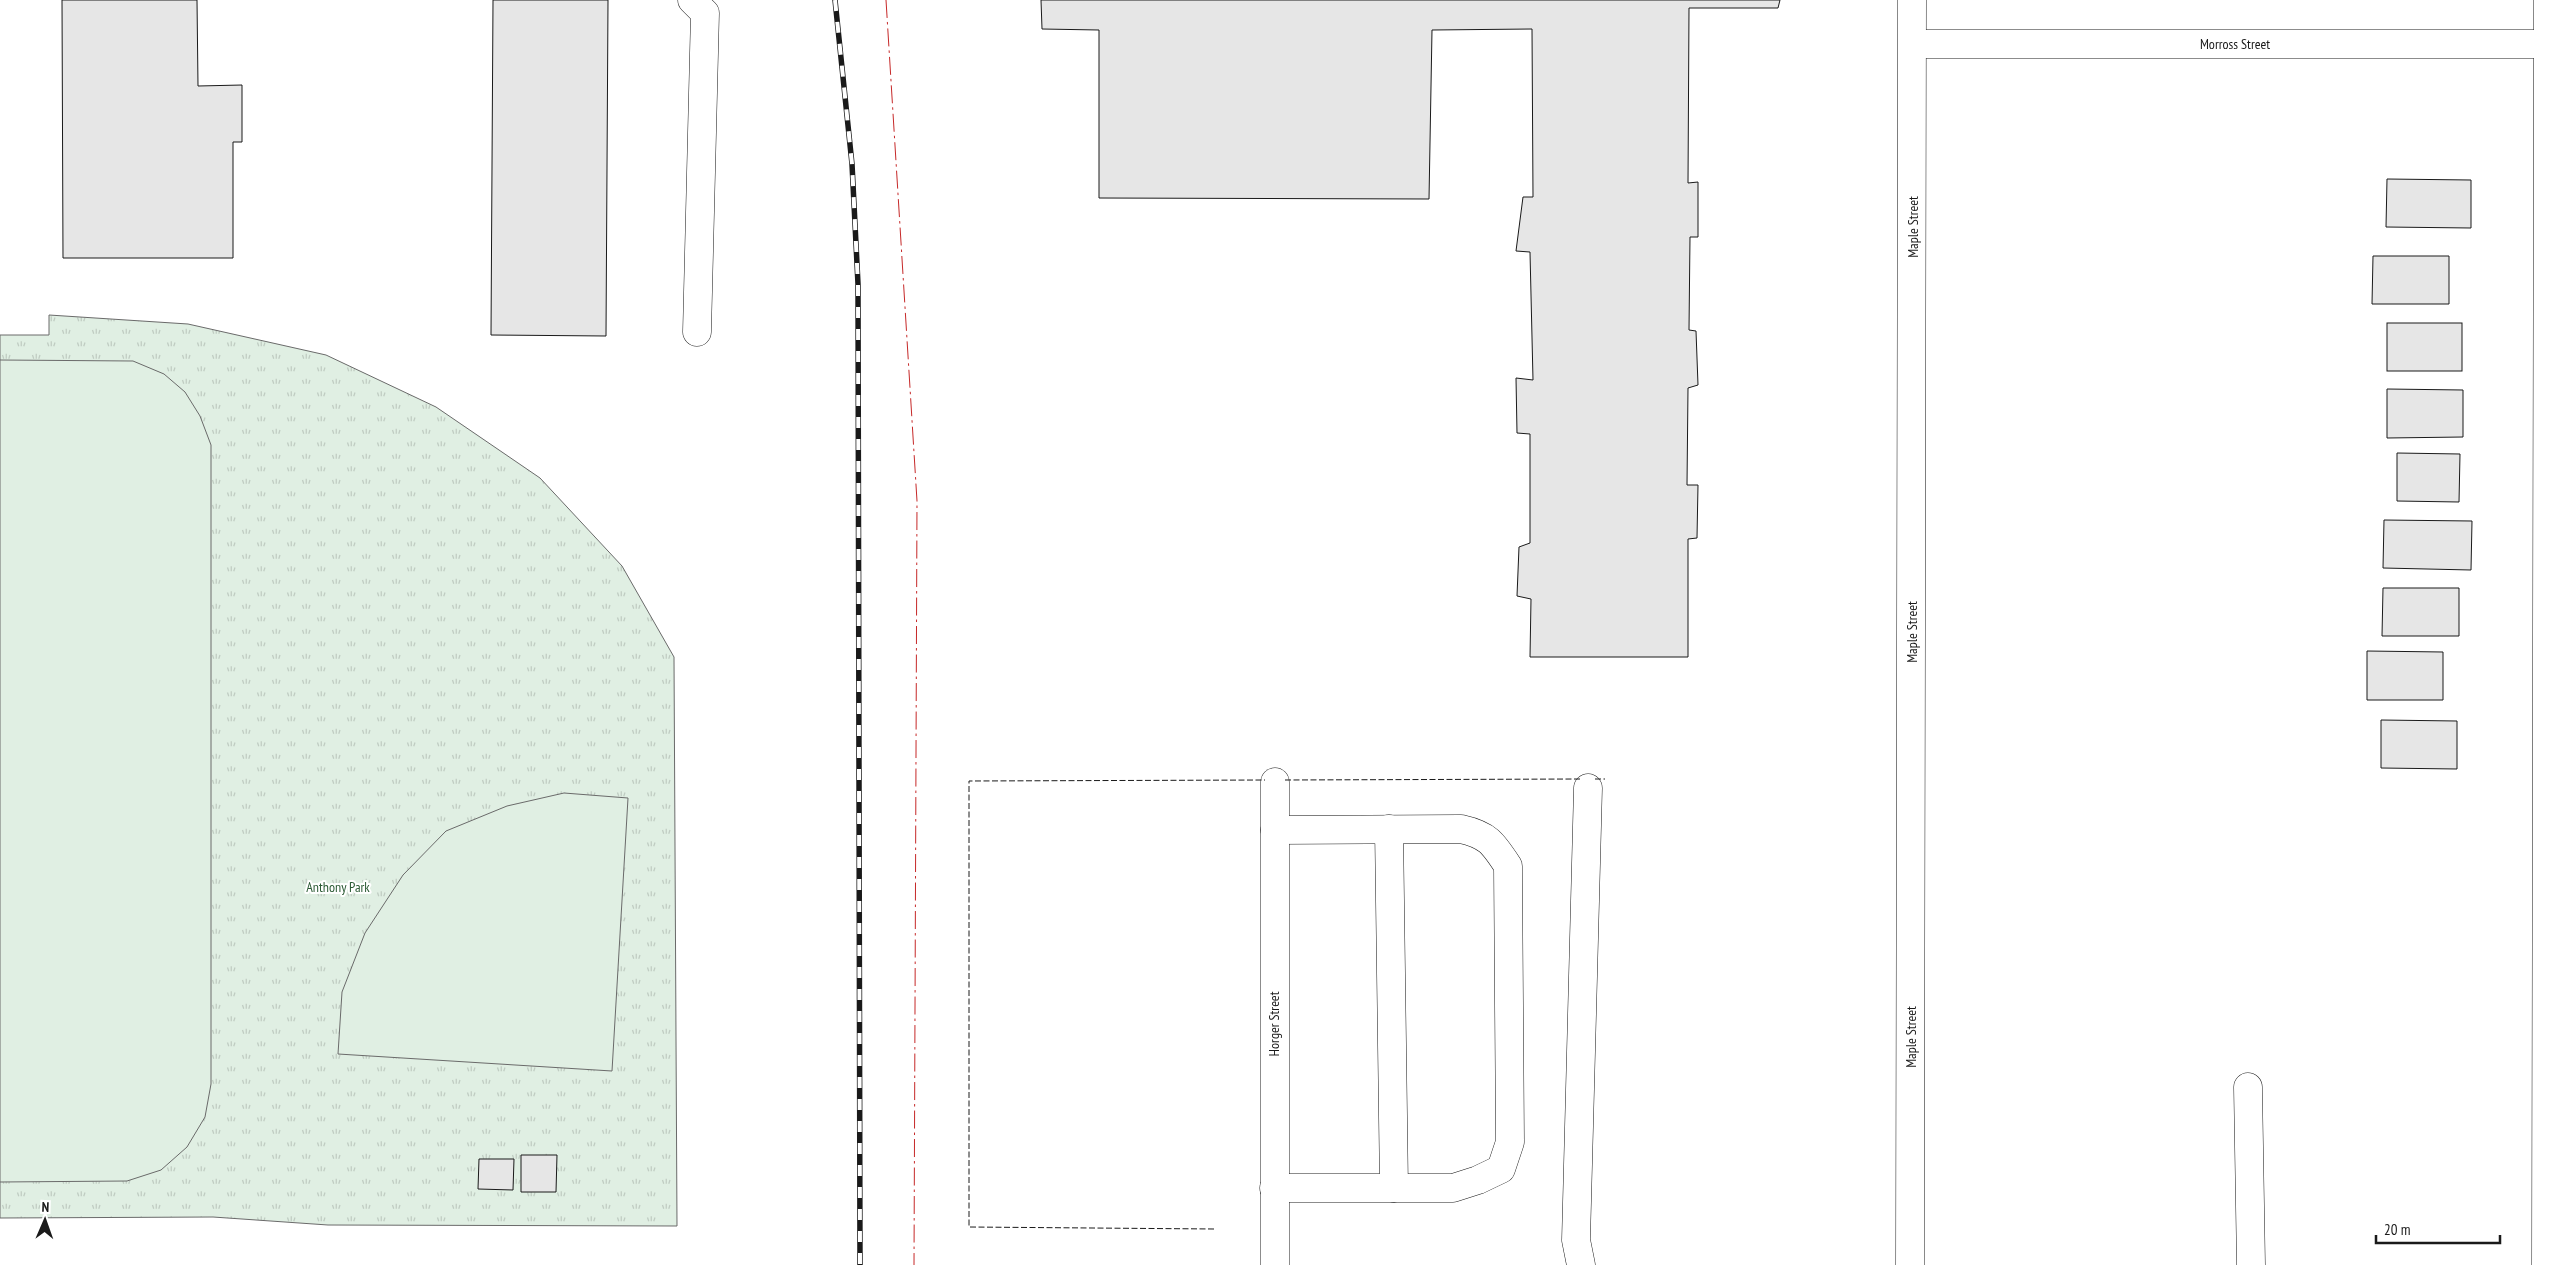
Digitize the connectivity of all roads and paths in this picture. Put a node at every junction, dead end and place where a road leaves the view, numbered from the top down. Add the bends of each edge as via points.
1 (692, 0) edge
2 (1912, 0) edge
3 (2548, 0) edge
4 (1913, 44) junction
5 (2552, 44) edge
6 (698, 332) dead end
7 (1275, 782) dead end
8 (1588, 788) dead end
9 (1389, 829) junction
10 (1275, 830) junction
11 (2248, 1087) dead end
12 (1274, 1188) junction
13 (1394, 1188) junction
14 (1274, 1265) edge
15 (1580, 1265) edge
16 (1910, 1265) edge
17 (2251, 1265) edge
18 (2546, 1265) edge

1 - 6 street via 704,13
2 - 4 street, Maple Street
3 - 5 street
4 - 5 street, Morross Street
4 - 16 street, Maple Street
5 - 18 street
7 - 10 street, Horger Street
8 - 15 street via 1576,1240
9 - 10 street
9 - 13 street
9 - 13 street via 1461,829 1481,834 1497,849 1508,866 1510,1142 1501,1169 1453,1188
10 - 12 street, Horger Street
11 - 17 street
12 - 13 street
12 - 14 street, Horger Street

